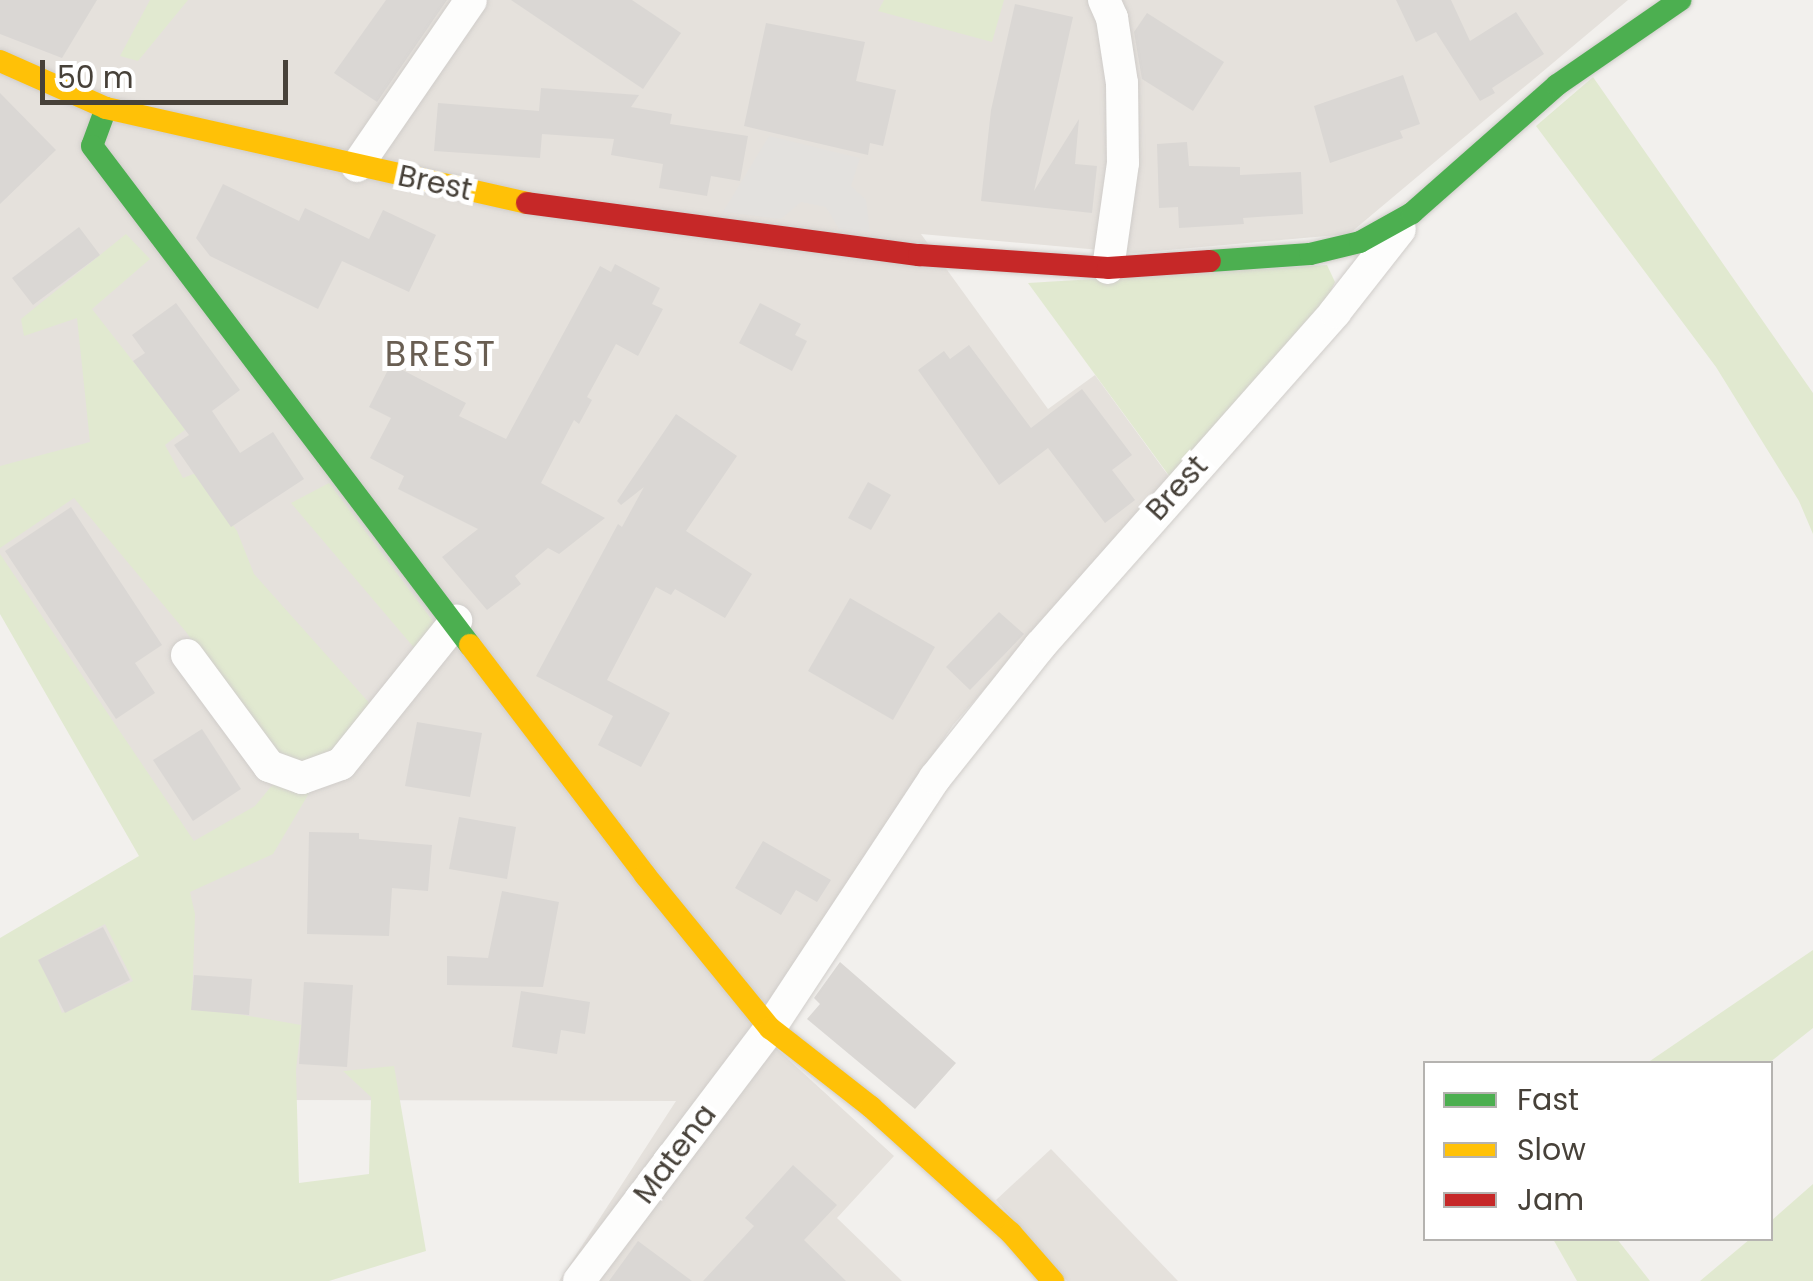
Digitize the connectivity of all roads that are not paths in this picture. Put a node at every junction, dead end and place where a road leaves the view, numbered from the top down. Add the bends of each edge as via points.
1 (471, 0) edge
2 (1104, 0) edge
3 (1680, 0) edge
4 (0, 61) edge
5 (106, 108) junction
6 (357, 166) junction
7 (1412, 214) junction
8 (1108, 268) junction
9 (456, 621) junction
10 (187, 656) dead end
11 (770, 1028) junction
12 (580, 1281) edge
13 (1053, 1281) edge

1 - 6 street, Brest
2 - 8 street via 1122,83 1124,163
3 - 7 street via 1557,86
4 - 5 street, Brest
5 - 6 street, Brest
5 - 9 street via 92,146
6 - 8 street, Brest via 660,223 919,256
7 - 8 street, Brest via 1360,242 1310,254
7 - 11 street, Brest via 934,778
9 - 10 street via 341,764 302,778 268,766
9 - 11 street
11 - 12 street, Matena
11 - 13 street via 884,1119

